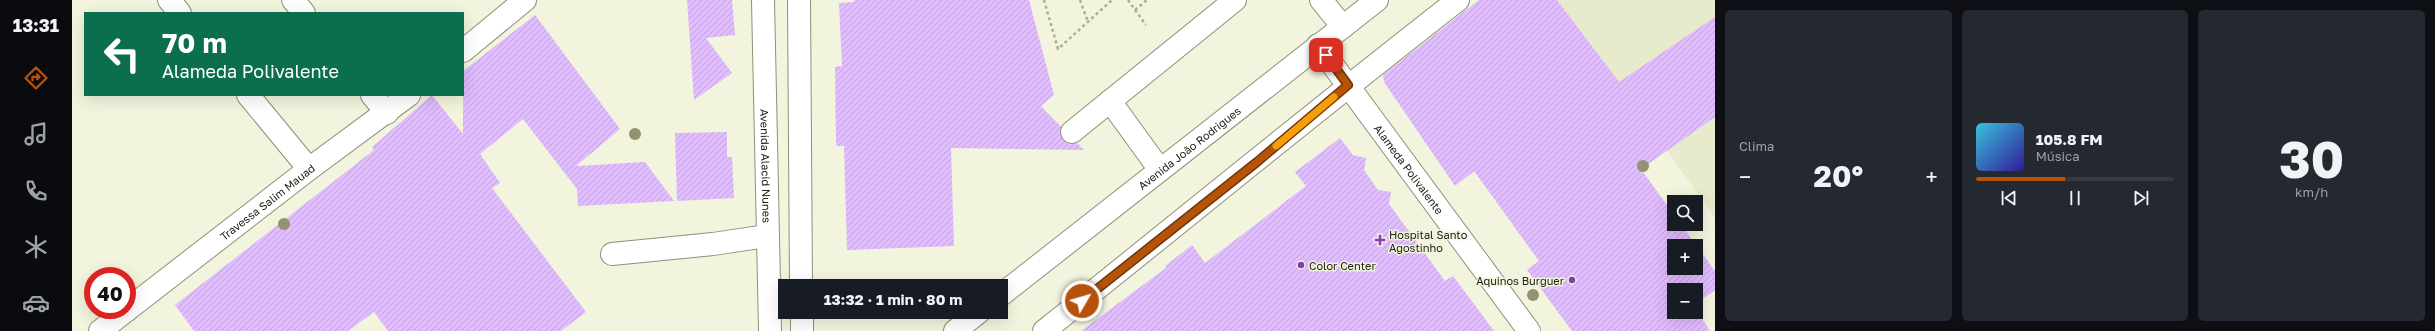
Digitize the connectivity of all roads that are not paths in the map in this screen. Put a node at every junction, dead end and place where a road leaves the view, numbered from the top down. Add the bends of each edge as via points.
1 (169, 0) edge
2 (293, 0) edge
3 (525, 0) edge
4 (762, 0) edge
5 (799, 0) edge
6 (1235, 0) edge
7 (1321, 0) edge
8 (1376, 0) edge
9 (1458, 0) edge
10 (179, 12) edge
11 (303, 12) edge
12 (1343, 27) junction
13 (1318, 45) junction
14 (464, 50) edge
15 (1348, 85) junction
16 (249, 96) edge
17 (373, 96) edge
18 (408, 96) edge
19 (1110, 101) junction
20 (387, 113) junction
21 (1072, 132) dead end
22 (309, 169) junction
23 (1160, 170) junction
24 (767, 236) junction
25 (612, 254) dead end
26 (801, 279) edge
27 (1008, 289) edge
28 (136, 303) edge
29 (115, 319) edge
30 (802, 319) edge
31 (971, 319) edge
32 (100, 331) edge
33 (770, 331) edge
34 (802, 331) edge
35 (955, 331) edge
36 (1044, 331) edge
37 (1529, 331) edge

1 - 10 street
2 - 11 street
3 - 14 street
4 - 24 street, Avenida Alacid Nunes
5 - 26 street
6 - 19 street
7 - 12 street
8 - 12 street, Avenida João Rodrigues
9 - 15 street
12 - 13 street, Avenida João Rodrigues
13 - 15 street, Alameda Polivalente
13 - 23 street, Avenida João Rodrigues
15 - 36 street via 1257,162
15 - 37 street, Alameda Polivalente
16 - 22 street
17 - 20 street
18 - 20 street, Travessa Salim Mauad
19 - 21 street
19 - 23 street
20 - 22 street, Travessa Salim Mauad
22 - 28 street, Travessa Salim Mauad
23 - 27 street, Avenida João Rodrigues
24 - 25 street
24 - 33 street, Avenida Alacid Nunes
29 - 32 street, Travessa Salim Mauad
30 - 34 street
31 - 35 street

